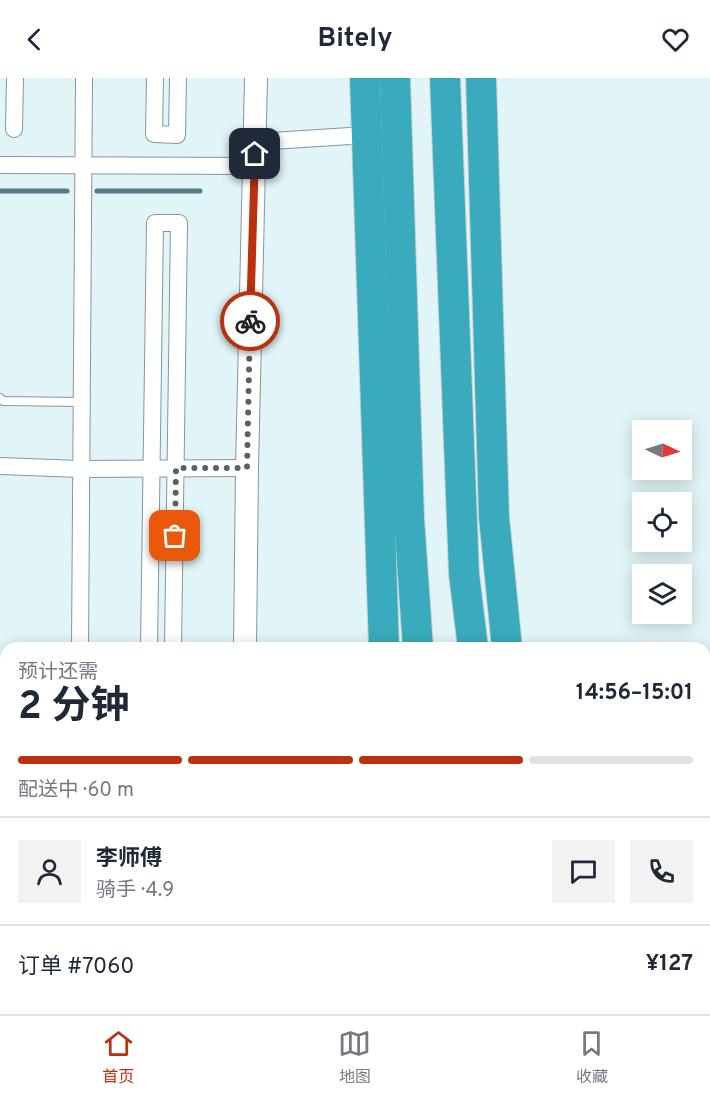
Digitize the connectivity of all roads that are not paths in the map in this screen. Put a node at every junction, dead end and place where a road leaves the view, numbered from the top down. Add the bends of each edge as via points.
1 (15, 78) edge
2 (84, 78) edge
3 (155, 78) edge
4 (178, 78) edge
5 (256, 78) edge
6 (365, 78) edge
7 (395, 78) edge
8 (445, 78) edge
9 (481, 78) edge
10 (14, 129) dead end
11 (366, 135) junction
12 (255, 142) junction
13 (0, 165) edge
14 (82, 166) junction
15 (254, 166) junction
16 (371, 204) junction
17 (400, 241) junction
18 (0, 398) edge
19 (80, 402) junction
20 (0, 466) edge
21 (151, 468) junction
22 (176, 468) junction
23 (247, 468) junction
24 (80, 469) junction
25 (506, 635) edge
26 (80, 642) edge
27 (149, 642) edge
28 (173, 642) edge
29 (245, 642) edge
30 (384, 642) edge
31 (418, 642) edge
32 (472, 642) edge

1 - 10 street
2 - 14 street
3 - 4 street via 154,134 177,135
5 - 12 main road
6 - 11 highway
7 - 17 highway
8 - 32 highway via 464,574
9 - 25 highway via 494,517
11 - 12 street
11 - 16 highway
12 - 15 main road
13 - 14 street
14 - 15 street
14 - 19 street
15 - 23 main road
16 - 17 highway
16 - 30 highway
17 - 31 highway via 409,518
18 - 19 lane
19 - 24 street
20 - 24 street
21 - 22 street
21 - 22 street via 155,223 179,223
21 - 24 street
21 - 27 street
22 - 23 street
22 - 28 street
23 - 29 main road
24 - 26 street

